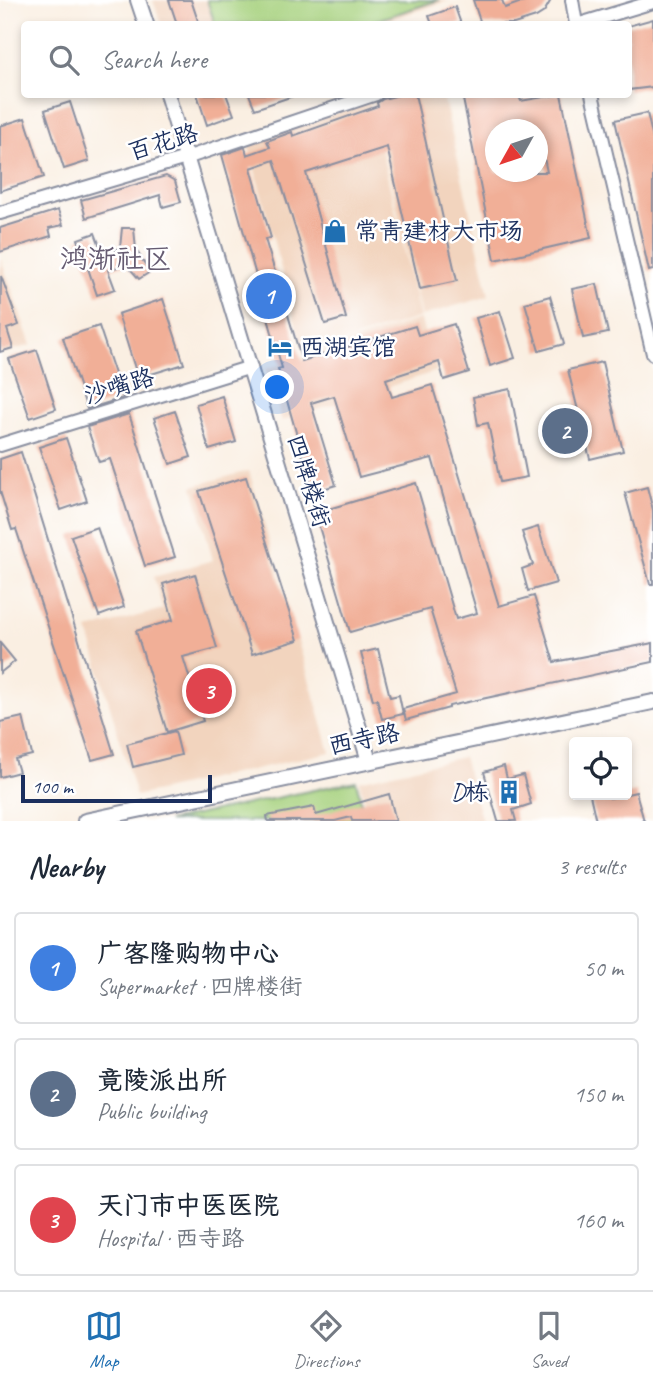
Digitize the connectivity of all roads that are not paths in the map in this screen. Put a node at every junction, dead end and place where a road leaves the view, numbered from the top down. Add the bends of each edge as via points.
1 (138, 0) edge
2 (572, 0) edge
3 (653, 2) edge
4 (145, 21) edge
5 (577, 21) edge
6 (588, 21) edge
7 (168, 98) edge
8 (364, 98) edge
9 (593, 98) edge
10 (186, 158) junction
11 (0, 213) edge
12 (653, 354) edge
13 (251, 367) junction
14 (0, 445) edge
15 (653, 702) edge
16 (369, 761) junction
17 (85, 821) edge

1 - 4 street
2 - 5 street
3 - 6 street
7 - 10 street, 四牌楼街
8 - 10 street, 百花路
9 - 12 street
10 - 11 street, 百花路
10 - 13 street, 四牌楼街
13 - 14 street, 沙嘴路
13 - 16 street, 四牌楼街
15 - 16 street, 西寺路
16 - 17 street, 西寺路

